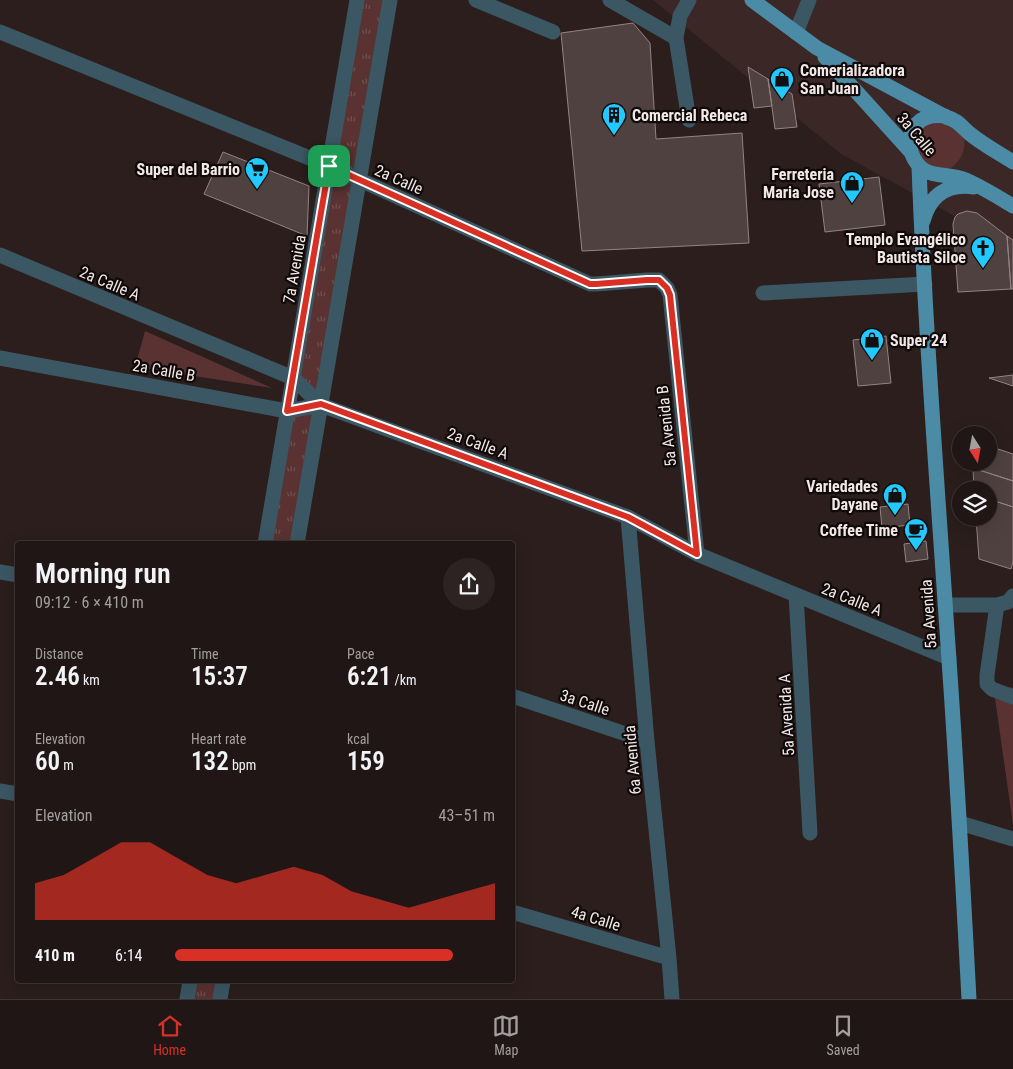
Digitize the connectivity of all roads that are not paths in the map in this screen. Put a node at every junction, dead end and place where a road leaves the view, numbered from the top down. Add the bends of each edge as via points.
1 (358, 0) edge
2 (390, 0) edge
3 (476, 0) edge
4 (610, 0) edge
5 (689, 0) edge
6 (752, 0) edge
7 (809, 0) edge
8 (0, 32) edge
9 (553, 32) dead end
10 (796, 33) junction
11 (676, 38) junction
12 (817, 48) junction
13 (946, 116) junction
14 (689, 120) dead end
15 (911, 152) junction
16 (1013, 162) edge
17 (329, 166) junction
18 (919, 166) junction
19 (359, 180) junction
20 (983, 189) junction
21 (1013, 206) edge
22 (921, 227) junction
23 (0, 256) edge
24 (925, 284) junction
25 (763, 292) dead end
26 (670, 295) joint
27 (0, 358) edge
28 (293, 378) junction
29 (321, 404) junction
30 (287, 411) junction
31 (628, 517) junction
32 (265, 541) edge
33 (298, 541) edge
34 (697, 554) junction
35 (0, 572) edge
36 (15, 574) edge
37 (796, 595) junction
38 (1013, 596) edge
39 (945, 605) junction
40 (997, 605) junction
41 (949, 658) junction
42 (515, 697) edge
43 (1013, 697) edge
44 (647, 741) junction
45 (0, 791) edge
46 (15, 794) edge
47 (960, 823) junction
48 (810, 833) dead end
49 (1013, 838) edge
50 (515, 913) edge
51 (668, 958) junction
52 (190, 983) edge
53 (223, 983) edge
54 (187, 999) edge
55 (220, 999) edge
56 (672, 999) edge
57 (969, 999) edge

1 - 17 street, 7a Avenida
2 - 19 street
3 - 9 street
4 - 11 street
5 - 11 street via 680,16
6 - 10 main road, 3a Calle
7 - 10 street
8 - 17 street, 2a Calle
10 - 12 main road, 3a Calle
11 - 14 street
12 - 13 main road, 3a Calle
12 - 15 main road, 3a Calle
13 - 15 main road via 928,117 918,123 910,134
13 - 16 main road, 3a Calle
15 - 18 main road, 3a Calle
17 - 19 street, 2a Calle
17 - 28 street, 7a Avenida
18 - 20 main road, 3a Calle via 928,173 966,180
18 - 22 main road, 5a Avenida
19 - 26 street, 2a Calle via 590,284 659,280
19 - 29 street
20 - 21 main road, 3a Calle
20 - 22 main road, 5a Avenida via 957,186 939,193 930,204
22 - 24 main road, 5a Avenida
23 - 28 street, 2a Calle A
24 - 25 street
24 - 39 main road, 5a Avenida
26 - 34 street, 5a Avenida B
27 - 30 street, 2a Calle B
28 - 29 street, 2a Calle A
28 - 30 street, 7a Avenida
29 - 30 street, 2a Calle B
29 - 31 street, 2a Calle A
29 - 33 street
30 - 32 street, 7a Avenida
31 - 34 street, 2a Calle A
31 - 44 street, 6a Avenida
34 - 37 street, 2a Calle A
35 - 36 street
37 - 41 street, 2a Calle A
37 - 48 street, 5a Avenida A
38 - 40 street via 1008,602
39 - 40 street
39 - 41 main road, 5a Avenida
40 - 43 street via 987,684 992,690
41 - 47 main road, 5a Avenida
42 - 44 street, 3a Calle
44 - 51 street, 6a Avenida
45 - 46 street
47 - 49 street
47 - 57 main road, 5a Avenida
50 - 51 street, 4a Calle
51 - 56 street, 6a Avenida
52 - 54 street
53 - 55 street

